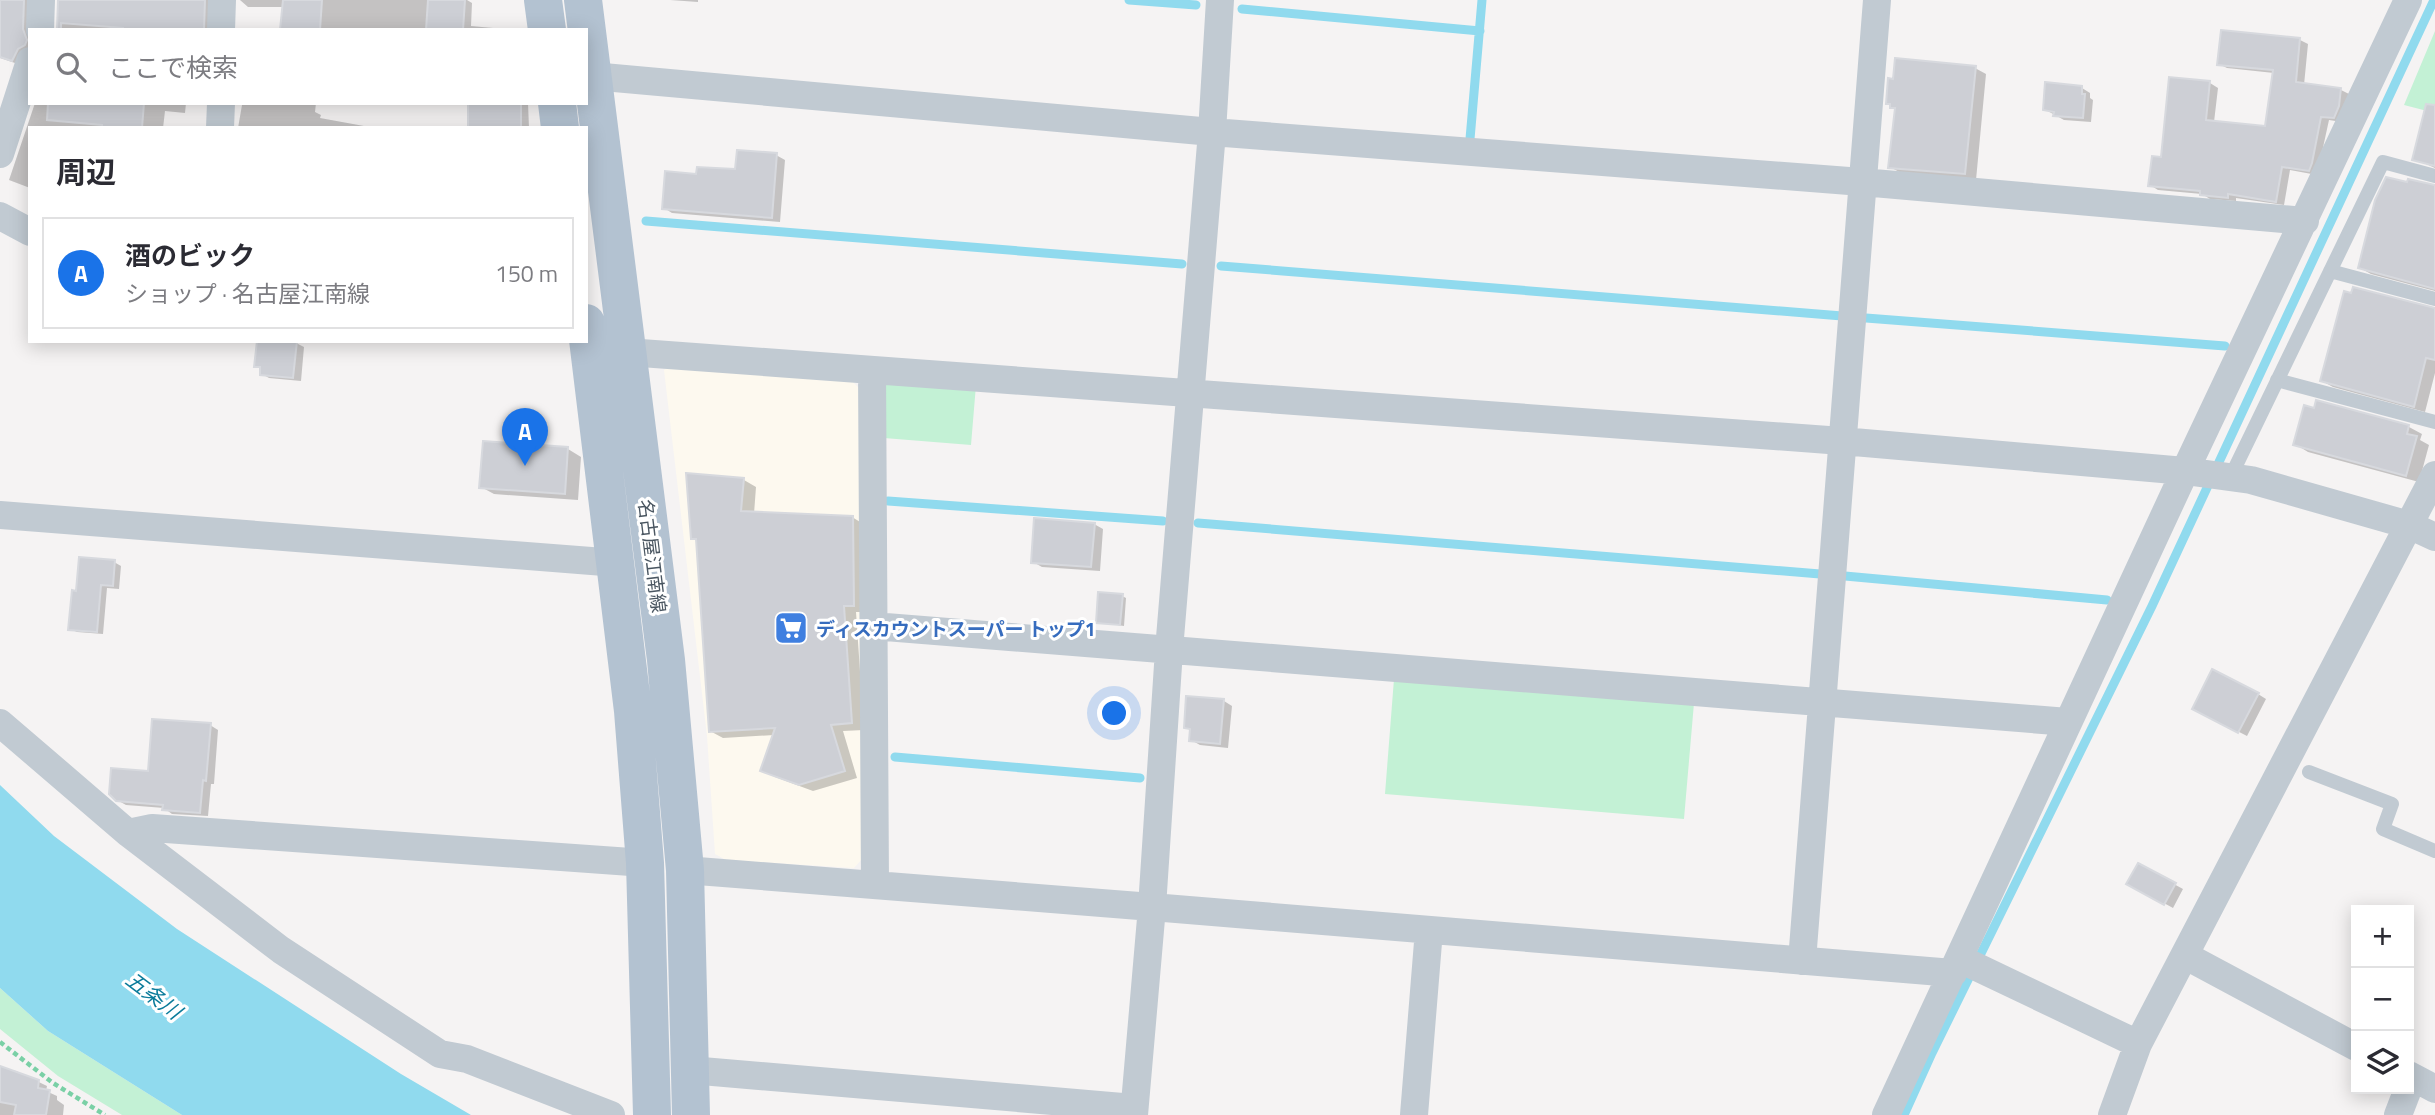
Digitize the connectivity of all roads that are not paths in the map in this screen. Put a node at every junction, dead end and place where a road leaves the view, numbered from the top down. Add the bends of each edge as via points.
1 (41, 0) edge
2 (222, 0) edge
3 (543, 0) edge
4 (583, 0) edge
5 (1220, 0) edge
6 (1877, 0) edge
7 (2408, 0) edge
8 (40, 28) edge
9 (221, 28) edge
10 (547, 28) edge
11 (586, 28) edge
12 (588, 42) edge
13 (28, 67) edge
14 (592, 76) junction
15 (221, 105) edge
16 (557, 105) edge
17 (220, 126) edge
18 (560, 126) edge
19 (1212, 132) junction
20 (0, 154) edge
21 (2435, 176) edge
22 (1862, 182) junction
23 (0, 216) edge
24 (2305, 221) junction
25 (28, 231) edge
26 (2330, 271) junction
27 (2435, 299) edge
28 (588, 341) edge
29 (627, 352) junction
30 (873, 370) junction
31 (2277, 380) junction
32 (1191, 394) junction
33 (2435, 422) edge
34 (1842, 441) junction
35 (2209, 474) junction
36 (2435, 475) edge
37 (0, 515) edge
38 (2409, 525) junction
39 (2435, 537) edge
40 (617, 563) junction
41 (873, 626) junction
42 (1169, 650) junction
43 (1821, 702) junction
44 (2068, 722) junction
45 (0, 723) edge
46 (2309, 772) dead end
47 (128, 834) junction
48 (2435, 851) edge
49 (645, 863) junction
50 (685, 870) junction
51 (875, 884) junction
52 (1152, 907) junction
53 (1429, 930) junction
54 (2186, 956) junction
55 (1802, 961) junction
56 (1957, 966) junction
57 (2138, 1044) junction
58 (2351, 1044) edge
59 (443, 1054) junction
60 (690, 1070) junction
61 (2415, 1084) edge
62 (1134, 1111) edge
63 (569, 1115) edge
64 (611, 1115) edge
65 (652, 1115) edge
66 (691, 1115) edge
67 (1414, 1115) edge
68 (1886, 1115) edge
69 (2112, 1115) edge
70 (2398, 1115) edge

1 - 8 street
2 - 9 street
3 - 10 main road
4 - 11 main road, 名古屋江南線
5 - 19 street
6 - 22 street
7 - 24 street
12 - 14 main road, 名古屋江南線
13 - 20 street
14 - 19 street
14 - 29 main road, 名古屋江南線
15 - 17 street
16 - 18 main road
19 - 22 street
19 - 32 street
21 - 26 lane via 2383,162
22 - 24 street
22 - 34 street
23 - 25 street
24 - 35 street
26 - 27 lane
26 - 31 lane
28 - 40 main road, 名古屋江南線
29 - 30 street
29 - 50 main road, 名古屋江南線 via 666,660
30 - 32 street
30 - 41 street
31 - 33 lane
31 - 35 lane
32 - 34 street
32 - 42 street
34 - 35 street
34 - 43 street
35 - 38 street
35 - 44 street
36 - 38 street
37 - 40 street
38 - 39 street
38 - 54 street
40 - 49 main road, 名古屋江南線
41 - 42 street
41 - 51 street
42 - 43 street
42 - 52 street
43 - 44 street
43 - 55 street
44 - 56 street
45 - 47 street
46 - 48 lane via 2392,804 2383,829
47 - 49 street via 152,828
47 - 59 street via 281,950
49 - 65 main road, 名古屋江南線
50 - 51 street
50 - 60 main road, 名古屋江南線
51 - 52 street
52 - 53 street
52 - 62 street
53 - 55 street
53 - 67 street
54 - 57 street
54 - 58 street
55 - 56 street
56 - 57 street via 1991,974
56 - 68 street
57 - 69 street
59 - 63 street via 465,1073
59 - 64 street
60 - 62 street
60 - 66 main road, 名古屋江南線
61 - 70 street

